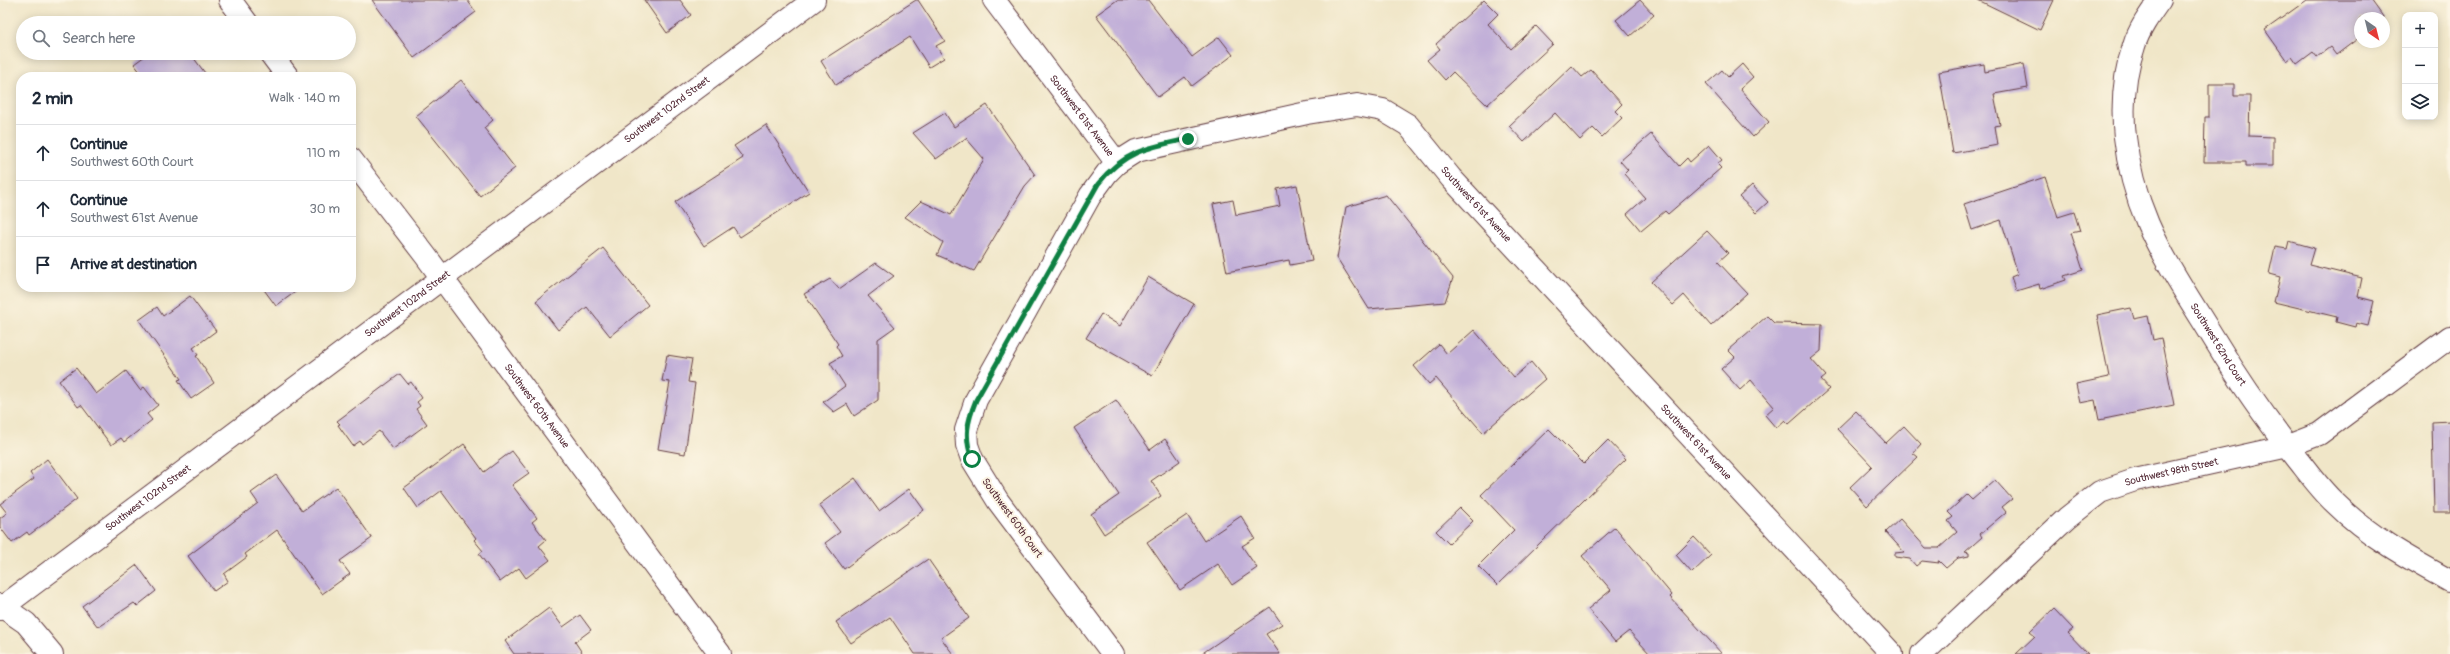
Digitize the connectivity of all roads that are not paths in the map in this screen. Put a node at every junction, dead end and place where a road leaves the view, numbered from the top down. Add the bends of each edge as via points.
1 (230, 0) edge
2 (994, 0) edge
3 (2160, 0) edge
4 (806, 3) edge
5 (242, 16) edge
6 (275, 60) edge
7 (284, 72) edge
8 (1118, 163) junction
9 (356, 166) edge
10 (442, 278) junction
11 (2450, 337) edge
12 (2288, 446) junction
13 (2450, 581) edge
14 (1, 607) edge
15 (52, 654) edge
16 (720, 654) edge
17 (1113, 654) edge
18 (1892, 654) edge
19 (1922, 654) edge

1 - 5 street
2 - 8 street, Southwest 61st Avenue
3 - 12 street, Southwest 62nd Court via 2140,32 2129,61 2124,106 2127,150 2142,209 2160,247 2224,354
4 - 10 street, Southwest 102nd Street
6 - 7 street
8 - 17 street, Southwest 60th Court via 1098,184 1058,253 976,400 966,430 972,459 989,487
8 - 18 street, Southwest 61st Avenue via 1128,155 1146,148 1314,112 1357,105 1383,110 1394,116 1408,125 1422,140 1461,189
9 - 10 street, Southwest 60th Avenue
10 - 14 street, Southwest 102nd Street
10 - 16 street, Southwest 60th Avenue
11 - 12 street, Southwest 98th Street via 2319,434
12 - 13 street, Southwest 62nd Court via 2325,494 2344,512 2390,546
12 - 19 street, Southwest 98th Street via 2135,480 2100,492 2067,518
14 - 15 street via 26,623

